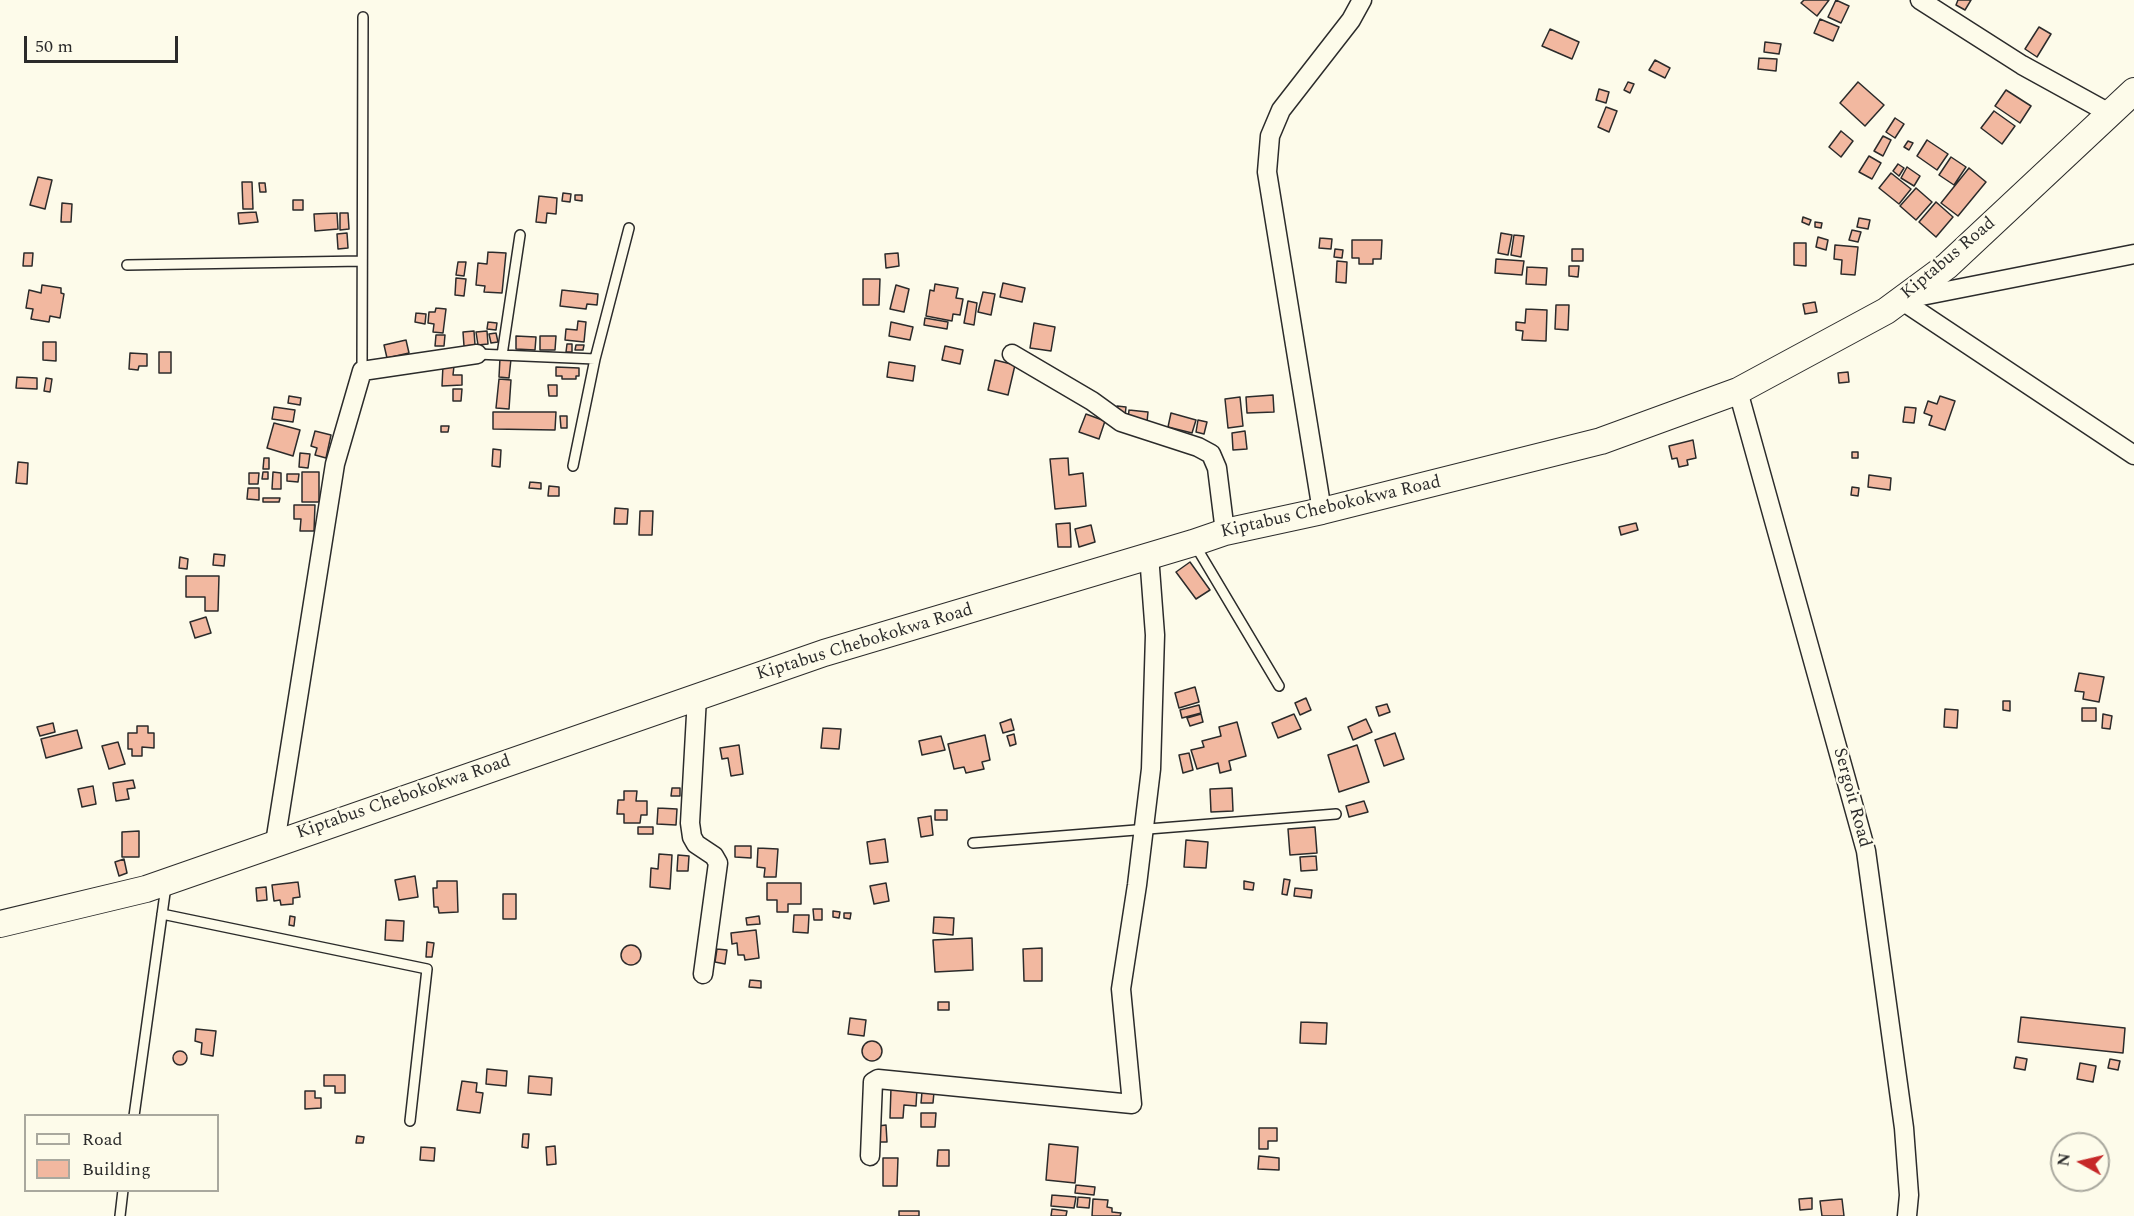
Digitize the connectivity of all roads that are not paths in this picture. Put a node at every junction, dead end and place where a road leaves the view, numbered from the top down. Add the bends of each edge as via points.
1 (1362, 0) edge
2 (1920, 0) edge
3 (363, 16) dead end
4 (2134, 91) edge
5 (2111, 114) junction
6 (628, 228) dead end
7 (520, 235) dead end
8 (2134, 254) edge
9 (362, 261) junction
10 (127, 265) dead end
11 (1901, 300) junction
12 (477, 354) joint
13 (1012, 354) dead end
14 (502, 355) junction
15 (595, 359) junction
16 (362, 371) junction
17 (1738, 391) junction
18 (2134, 455) edge
19 (573, 466) dead end
20 (1322, 512) junction
21 (1225, 532) junction
22 (1193, 543) junction
23 (1149, 555) junction
24 (1279, 686) dead end
25 (697, 697) junction
26 (1336, 814) dead end
27 (1144, 828) junction
28 (275, 843) junction
29 (973, 843) dead end
30 (166, 882) junction
31 (162, 914) junction
32 (0, 924) edge
33 (703, 974) dead end
34 (134, 1114) edge
35 (410, 1121) dead end
36 (870, 1156) dead end
37 (123, 1192) edge
38 (120, 1216) edge
39 (1907, 1216) edge

1 - 20 street via 1351,20 1281,110 1270,136 1267,172
2 - 5 street via 2022,65
3 - 9 lane
4 - 5 street, Kiptabus Road
5 - 11 street, Kiptabus Road via 1947,266
6 - 15 lane
7 - 14 lane
8 - 11 street
9 - 10 lane
9 - 16 lane
11 - 17 street, Kiptabus Road
11 - 18 street
12 - 14 lane
12 - 16 street
13 - 21 street via 1121,422 1210,454 1217,468
14 - 15 lane
15 - 19 lane
16 - 28 street via 335,464
17 - 20 street, Kiptabus Chebokokwa Road via 1601,441
17 - 39 street, Sergoit Road via 1866,851 1904,1128
20 - 21 street, Kiptabus Chebokokwa Road
21 - 22 street, Kiptabus Chebokokwa Road
22 - 23 street, Kiptabus Chebokokwa Road
22 - 24 lane
23 - 25 street, Kiptabus Chebokokwa Road via 824,653
23 - 27 street via 1155,635 1151,769
25 - 28 street, Kiptabus Chebokokwa Road
25 - 33 street via 690,823 696,844 718,863
26 - 27 lane
27 - 29 lane
27 - 36 street via 1121,989 1132,1104 878,1079 873,1083
28 - 30 street, Kiptabus Chebokokwa Road
30 - 31 lane
30 - 32 street, Kiptabus Chebokokwa Road
31 - 34 lane
31 - 35 lane via 427,969
37 - 38 lane

